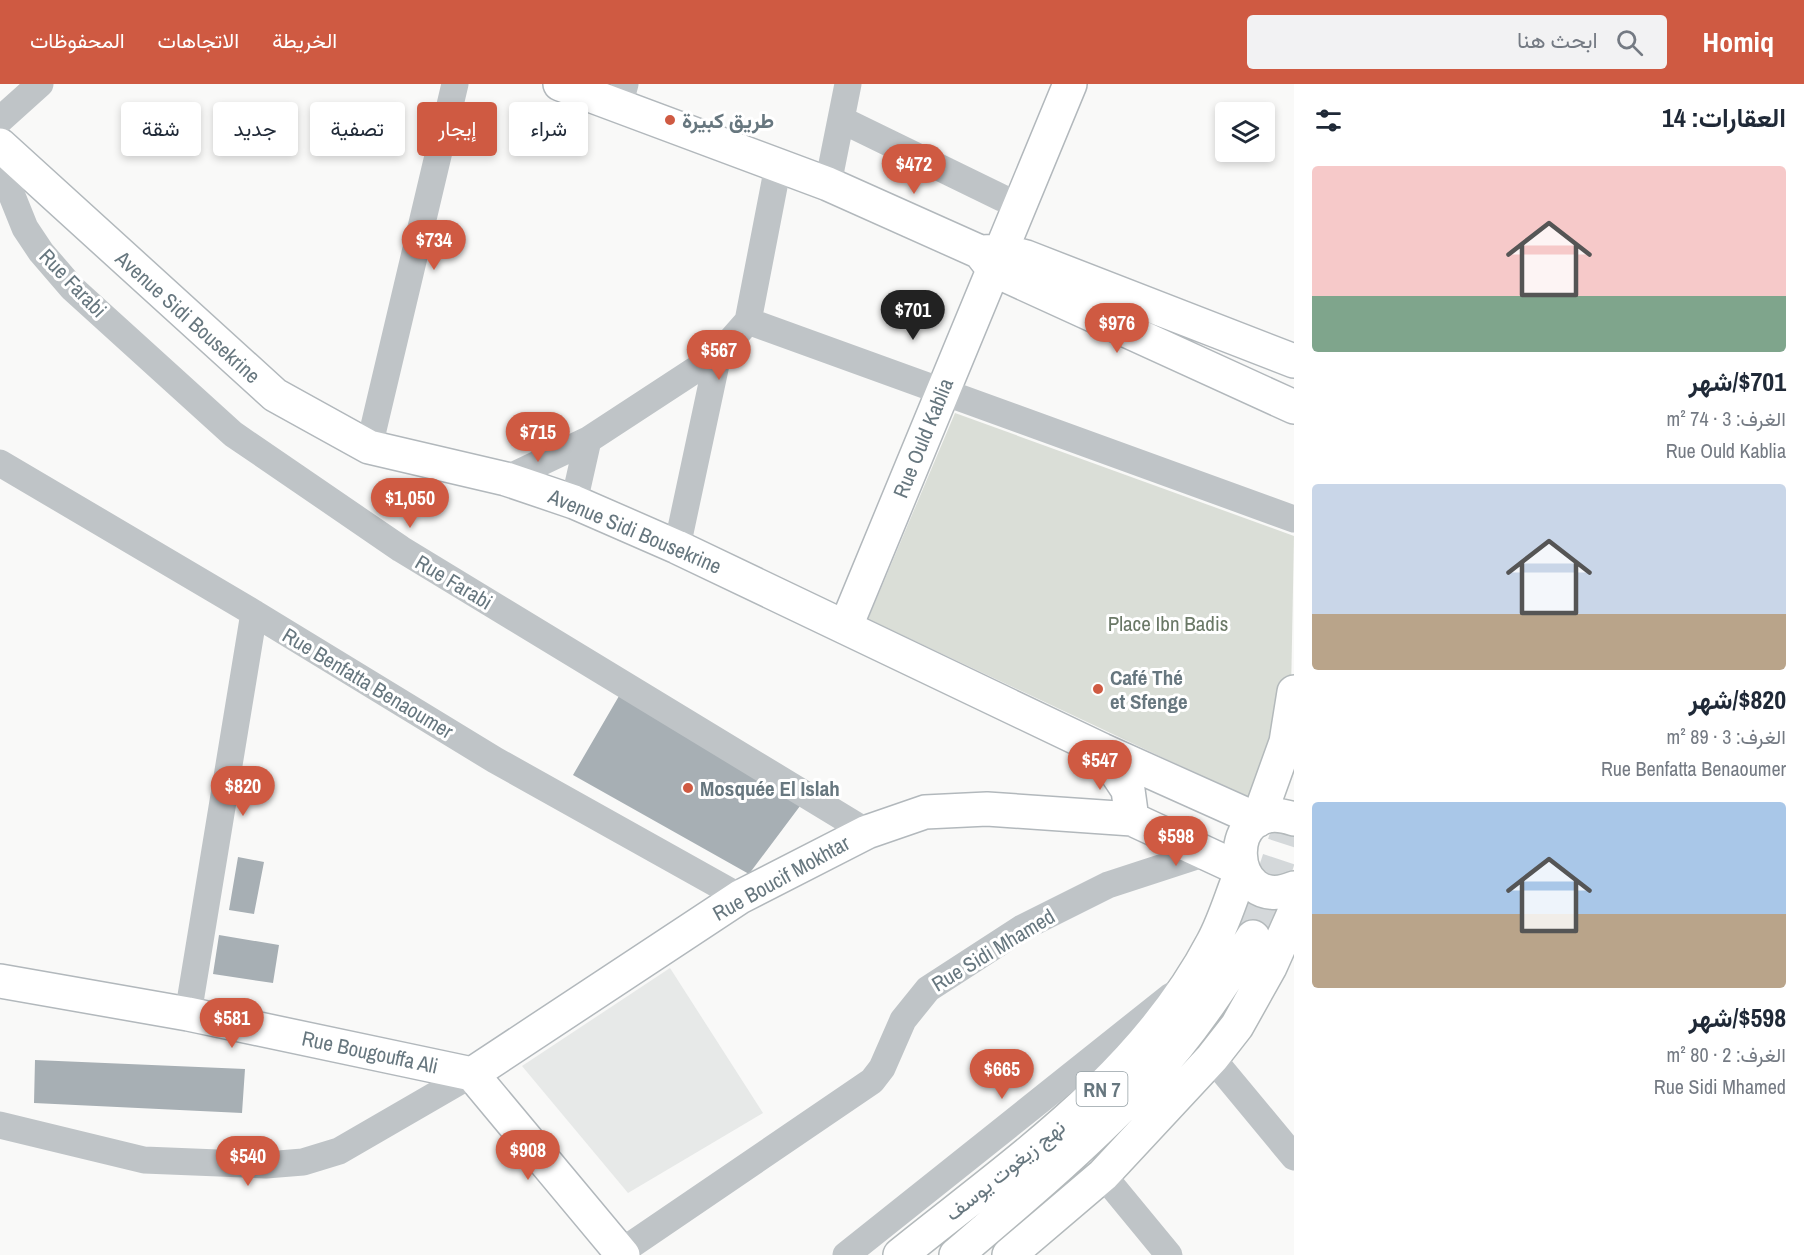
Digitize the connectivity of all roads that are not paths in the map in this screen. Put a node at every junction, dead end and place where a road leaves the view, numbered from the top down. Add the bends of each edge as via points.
1 (40, 84) edge
2 (455, 84) edge
3 (560, 84) edge
4 (848, 84) edge
5 (1047, 84) edge
6 (1070, 84) edge
7 (622, 95) edge
8 (0, 120) edge
9 (842, 120) junction
10 (0, 145) edge
11 (0, 166) edge
12 (778, 166) junction
13 (828, 184) junction
14 (51, 194) junction
15 (1002, 198) junction
16 (25, 228) junction
17 (992, 258) junction
18 (748, 321) junction
19 (1294, 334) edge
20 (1255, 348) junction
21 (718, 355) junction
22 (1294, 361) edge
23 (932, 386) junction
24 (1294, 407) edge
25 (588, 440) junction
26 (369, 447) junction
27 (0, 463) edge
28 (506, 479) junction
29 (574, 502) junction
30 (1294, 519) edge
31 (677, 547) junction
32 (254, 613) junction
33 (836, 621) junction
34 (1294, 692) edge
35 (1102, 750) junction
36 (1203, 796) junction
37 (1132, 819) junction
38 (1294, 819) edge
39 (1258, 820) junction
40 (867, 832) junction
41 (1206, 853) junction
42 (1242, 870) junction
43 (1294, 888) edge
44 (740, 897) junction
45 (1294, 913) edge
46 (1253, 937) tunnel mouth
47 (0, 981) edge
48 (1188, 983) junction
49 (188, 1014) junction
50 (1212, 1058) junction
51 (472, 1074) junction
52 (0, 1125) edge
53 (1292, 1150) edge
54 (1103, 1175) junction
55 (1159, 1252) edge
56 (622, 1254) edge
57 (846, 1255) edge
58 (900, 1255) edge
59 (956, 1255) edge
60 (1010, 1255) edge

1 - 8 street
2 - 26 street
3 - 7 street
4 - 9 street
5 - 15 street, Rue Ould Kablia
6 - 17 street, Rue Ould Kablia
7 - 12 street
9 - 13 street
9 - 15 street
10 - 14 street, Avenue Sidi Bousekrine
11 - 16 street, Rue Farabi
12 - 13 street
12 - 18 street
13 - 17 street
14 - 16 street
14 - 26 street, Avenue Sidi Bousekrine via 275,395
15 - 17 street, Rue Ould Kablia
16 - 40 street, Rue Farabi via 72,288 233,434 401,549
17 - 20 street via 1026,257
17 - 23 street, Rue Ould Kablia
17 - 24 street
18 - 21 street
18 - 23 street
19 - 20 street
20 - 22 street
21 - 25 street
21 - 31 street
23 - 30 street
23 - 33 street, Rue Ould Kablia
25 - 28 street
25 - 29 street
26 - 28 street, Avenue Sidi Bousekrine
27 - 32 street, Rue Benfatta Benaoumer
28 - 29 street, Avenue Sidi Bousekrine
29 - 31 street, Avenue Sidi Bousekrine
31 - 33 street, Avenue Sidi Bousekrine
32 - 44 street, Rue Benfatta Benaoumer via 495,760
32 - 49 street
33 - 35 street, Avenue Sidi Bousekrine
34 - 39 street via 1286,742
35 - 36 street, Avenue Sidi Bousekrine
35 - 37 street via 1128,790
36 - 37 street
36 - 39 street, Avenue Sidi Bousekrine
37 - 40 street, Rue Boucif Mokhtar via 987,809 926,812
37 - 41 street
38 - 39 street via 1269,815
39 - 42 street via 1242,837
40 - 44 street, Rue Boucif Mokhtar
41 - 42 street
41 - 56 street, Rue Sidi Mhamed via 1108,885 1022,928 928,989 903,1020 882,1068 872,1081
42 - 43 street via 1258,888 1281,892
42 - 48 street, نهج زيغوت يوسف / RN 7 via 1213,941
44 - 51 street, Rue Boucif Mokhtar
45 - 50 street, RN 7 via 1237,1026
46 - 59 street, نهج زيغوت يوسف / RN 7 via 1220,989 1152,1075 1049,1176
47 - 49 street, Rue Bougouffa Ali
48 - 57 street
48 - 58 street, نهج زيغوت يوسف / RN 7 via 1131,1057 1093,1098
49 - 51 street, Rue Bougouffa Ali
50 - 53 street
50 - 54 street, RN 7
51 - 52 street via 339,1151 303,1162 266,1166 144,1160
51 - 56 street
54 - 55 street
54 - 60 street, RN 7

